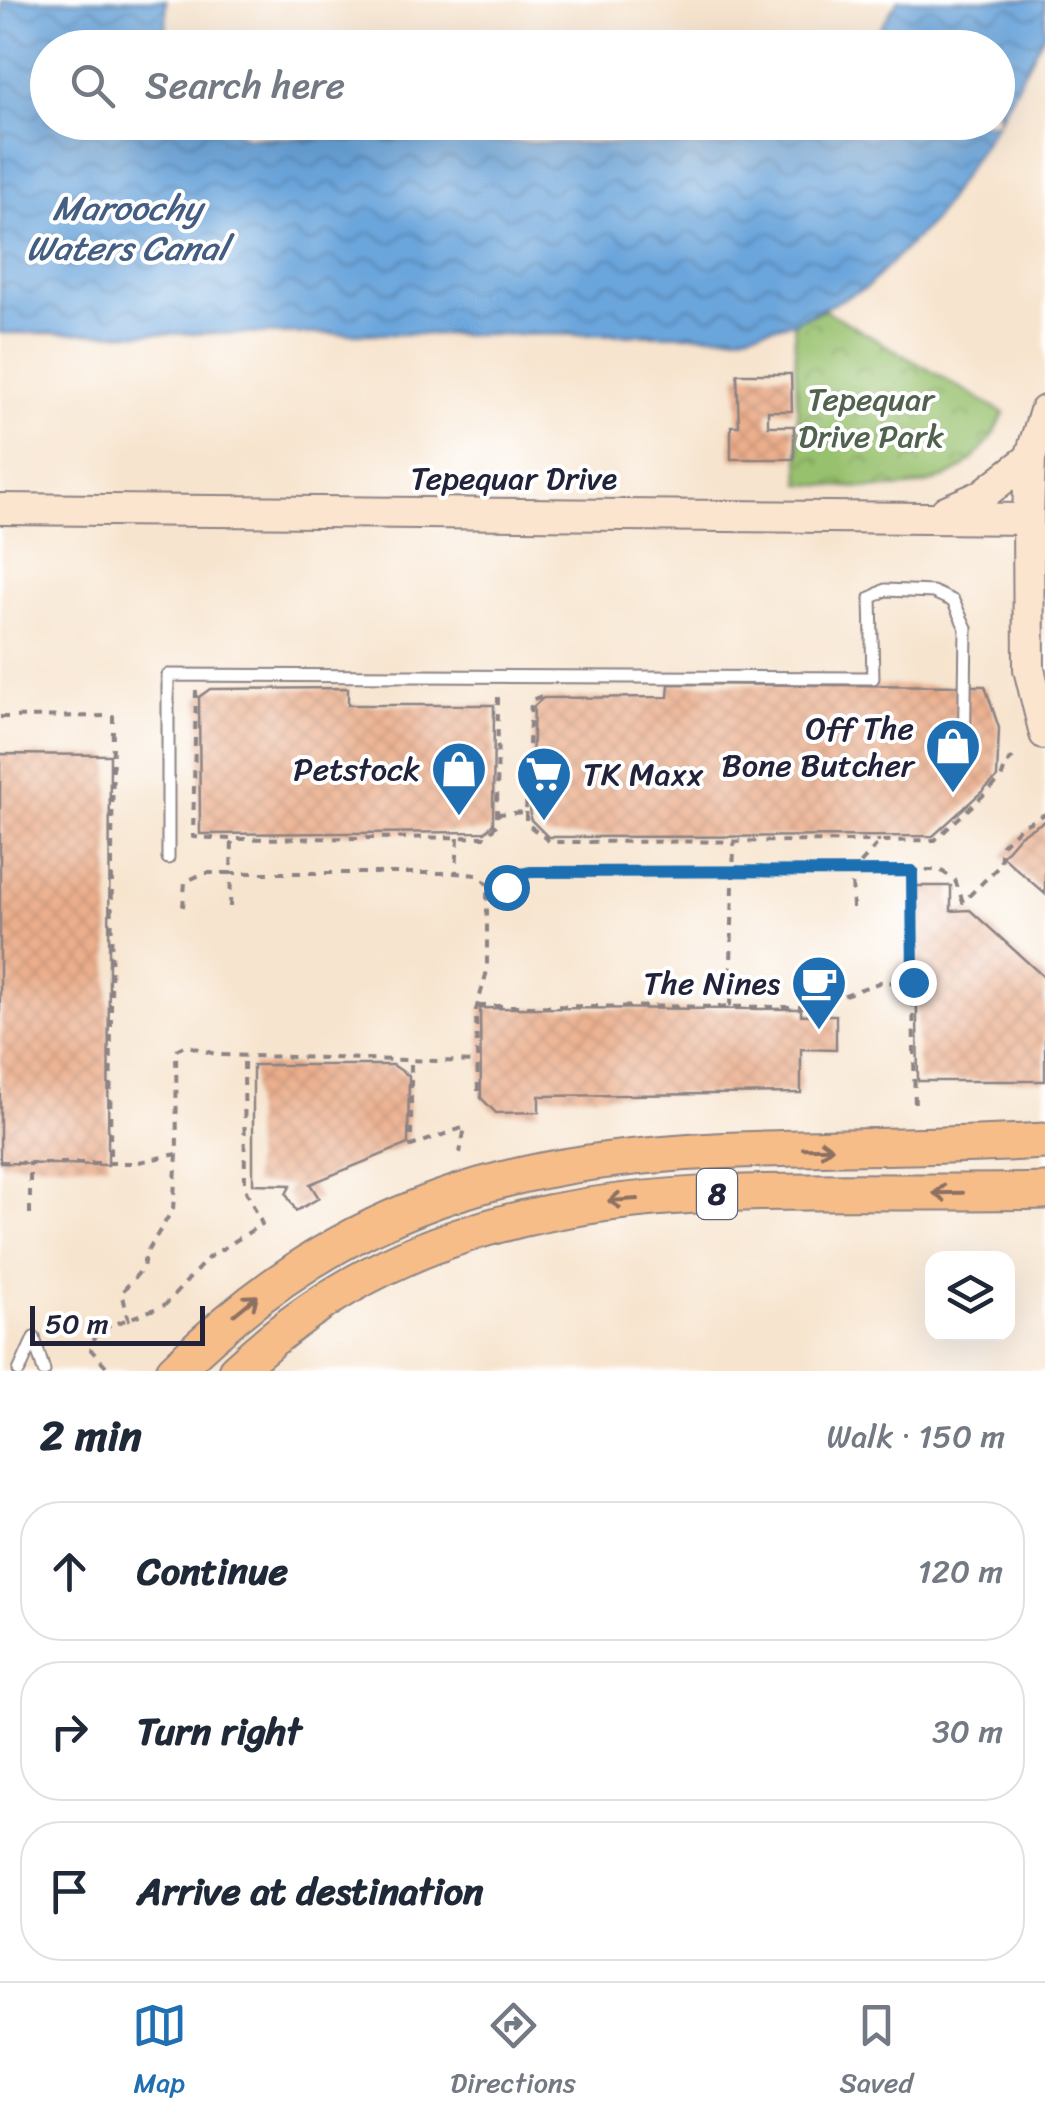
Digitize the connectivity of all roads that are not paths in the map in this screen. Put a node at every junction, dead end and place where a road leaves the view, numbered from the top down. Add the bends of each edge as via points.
1 (1045, 411) edge
2 (1030, 458) junction
3 (0, 509) edge
4 (923, 515) junction
5 (1028, 518) junction
6 (1045, 734) edge
7 (964, 768) dead end
8 (168, 858) dead end
9 (1045, 1141) edge
10 (1045, 1192) edge
11 (20, 1371) edge
12 (44, 1371) edge
13 (174, 1371) edge
14 (236, 1371) edge

1 - 2 street
2 - 4 street via 982,496
2 - 5 street
3 - 4 street, Tepequar Drive
4 - 5 street, Tepequar Drive
5 - 6 street via 1029,669
7 - 8 lane via 966,628 953,602 933,592 885,590 871,598 872,678 168,675
13 -> 9 main road, 8 via 234,1315 312,1259 412,1208 498,1178 646,1154
10 -> 14 main road, 8 via 741,1193 610,1201 525,1216 399,1260 315,1309
11 - 12 lane via 34,1338

